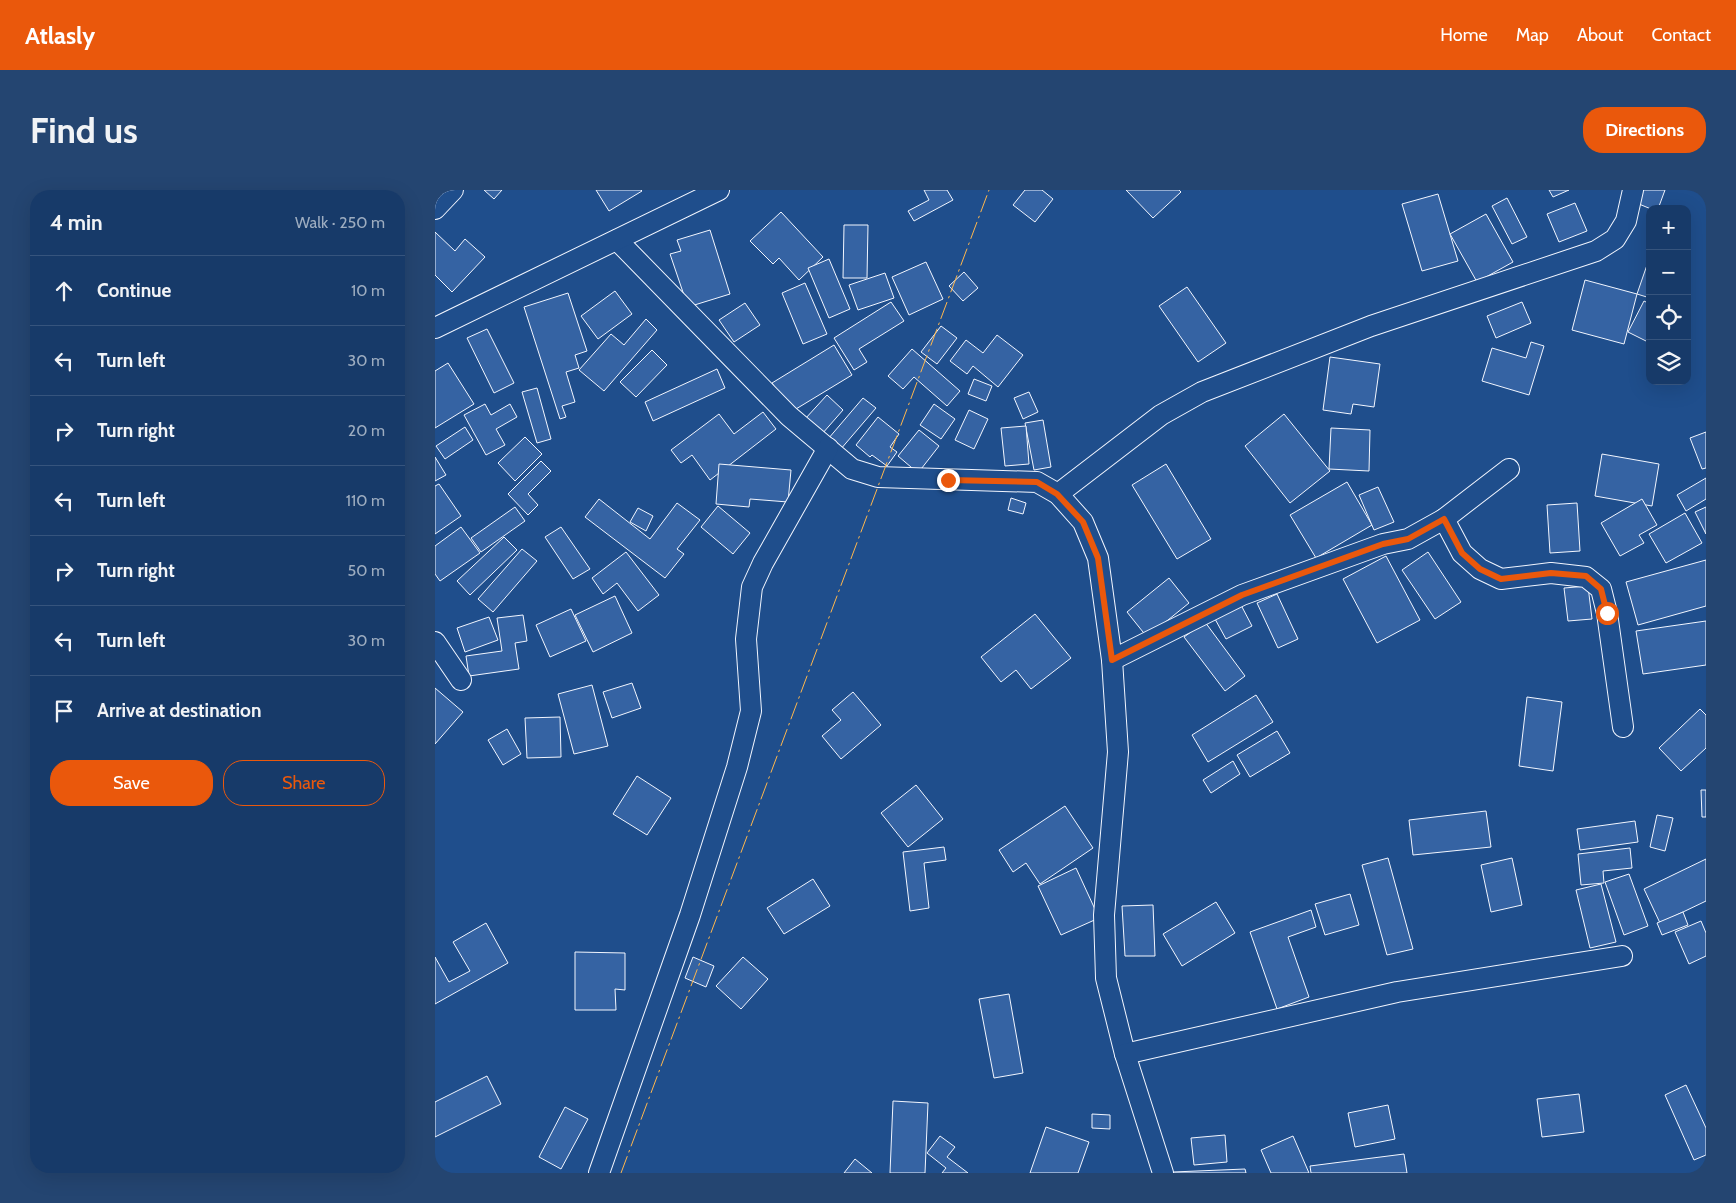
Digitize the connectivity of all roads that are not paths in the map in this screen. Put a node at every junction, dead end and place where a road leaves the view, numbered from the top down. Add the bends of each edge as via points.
1 (453, 190) edge
2 (719, 190) edge
3 (1633, 190) edge
4 (435, 209) edge
5 (617, 240) junction
6 (435, 328) edge
7 (828, 448) junction
8 (1509, 469) dead end
9 (1057, 494) junction
10 (1444, 519) junction
11 (435, 642) edge
12 (1112, 660) junction
13 (461, 680) dead end
14 (1623, 727) dead end
15 (1622, 956) dead end
16 (1125, 1054) junction
17 (599, 1173) edge
18 (1163, 1173) edge

1 - 4 street
2 - 5 street
3 - 9 street via 1626,221 1615,239 1596,251 1371,326 1202,392 1161,415
5 - 6 street
5 - 7 street via 789,416
7 - 9 street via 852,469 878,477 1037,482
7 - 17 street via 752,587 746,639 751,711 737,768
8 - 10 street
9 - 12 street via 1083,522 1098,558
10 - 12 street via 1408,539 1383,544 1242,595
10 - 14 street via 1462,553 1480,569 1501,579 1551,573 1586,576 1601,589
11 - 13 street
12 - 16 street via 1118,752 1104,915 1106,978
15 - 16 street via 1397,992
16 - 18 street

